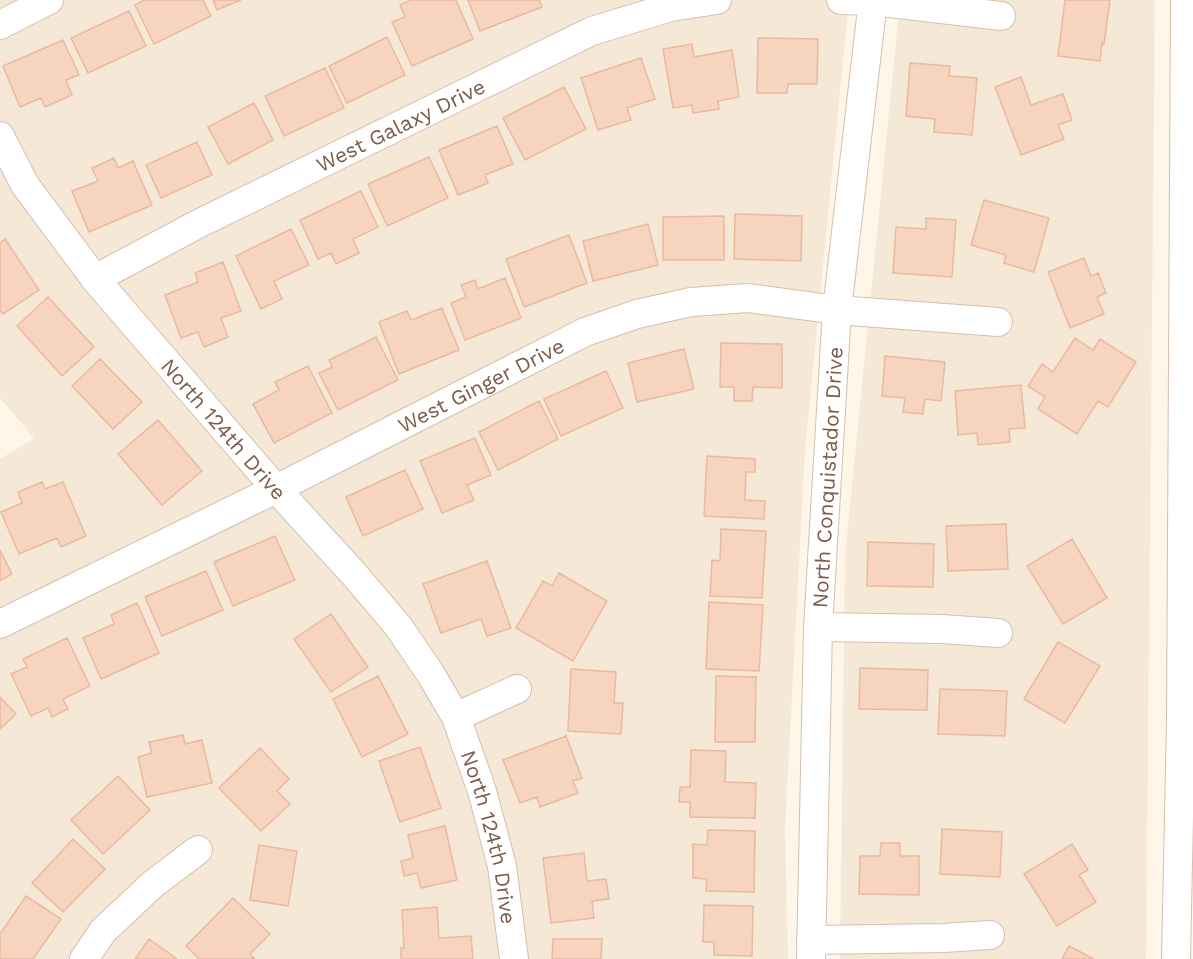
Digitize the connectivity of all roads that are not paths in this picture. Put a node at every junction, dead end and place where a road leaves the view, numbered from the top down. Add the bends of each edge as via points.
1 (48, 0) edge
2 (717, 0) edge
3 (841, 0) edge
4 (1185, 0) edge
5 (873, 1) edge
6 (1001, 16) dead end
7 (0, 25) edge
8 (0, 135) edge
9 (95, 279) junction
10 (837, 310) junction
11 (998, 322) dead end
12 (276, 489) junction
13 (0, 624) edge
14 (818, 627) junction
15 (998, 633) dead end
16 (517, 689) dead end
17 (456, 717) junction
18 (1187, 720) edge
19 (198, 850) dead end
20 (990, 935) dead end
21 (811, 949) edge
22 (84, 959) edge
23 (514, 959) edge
24 (1176, 959) edge

1 - 7 street
2 - 9 street, West Galaxy Drive via 672,7 592,31
3 - 5 street
4 - 18 street
5 - 6 street
5 - 10 street, North Conquistador Drive
8 - 9 street, North 124th Drive via 25,185
9 - 12 street, North 124th Drive
10 - 11 street, West Ginger Drive
10 - 12 street, West Ginger Drive via 748,298 691,302 638,314 585,332
10 - 14 street, North Conquistador Drive
12 - 13 street, West Ginger Drive
12 - 17 street, North 124th Drive via 398,626
14 - 15 street
14 - 21 street, North Conquistador Drive
16 - 17 street
17 - 23 street, North 124th Drive via 483,791 502,866
18 - 24 street
19 - 22 street via 153,884 103,931
20 - 21 street

